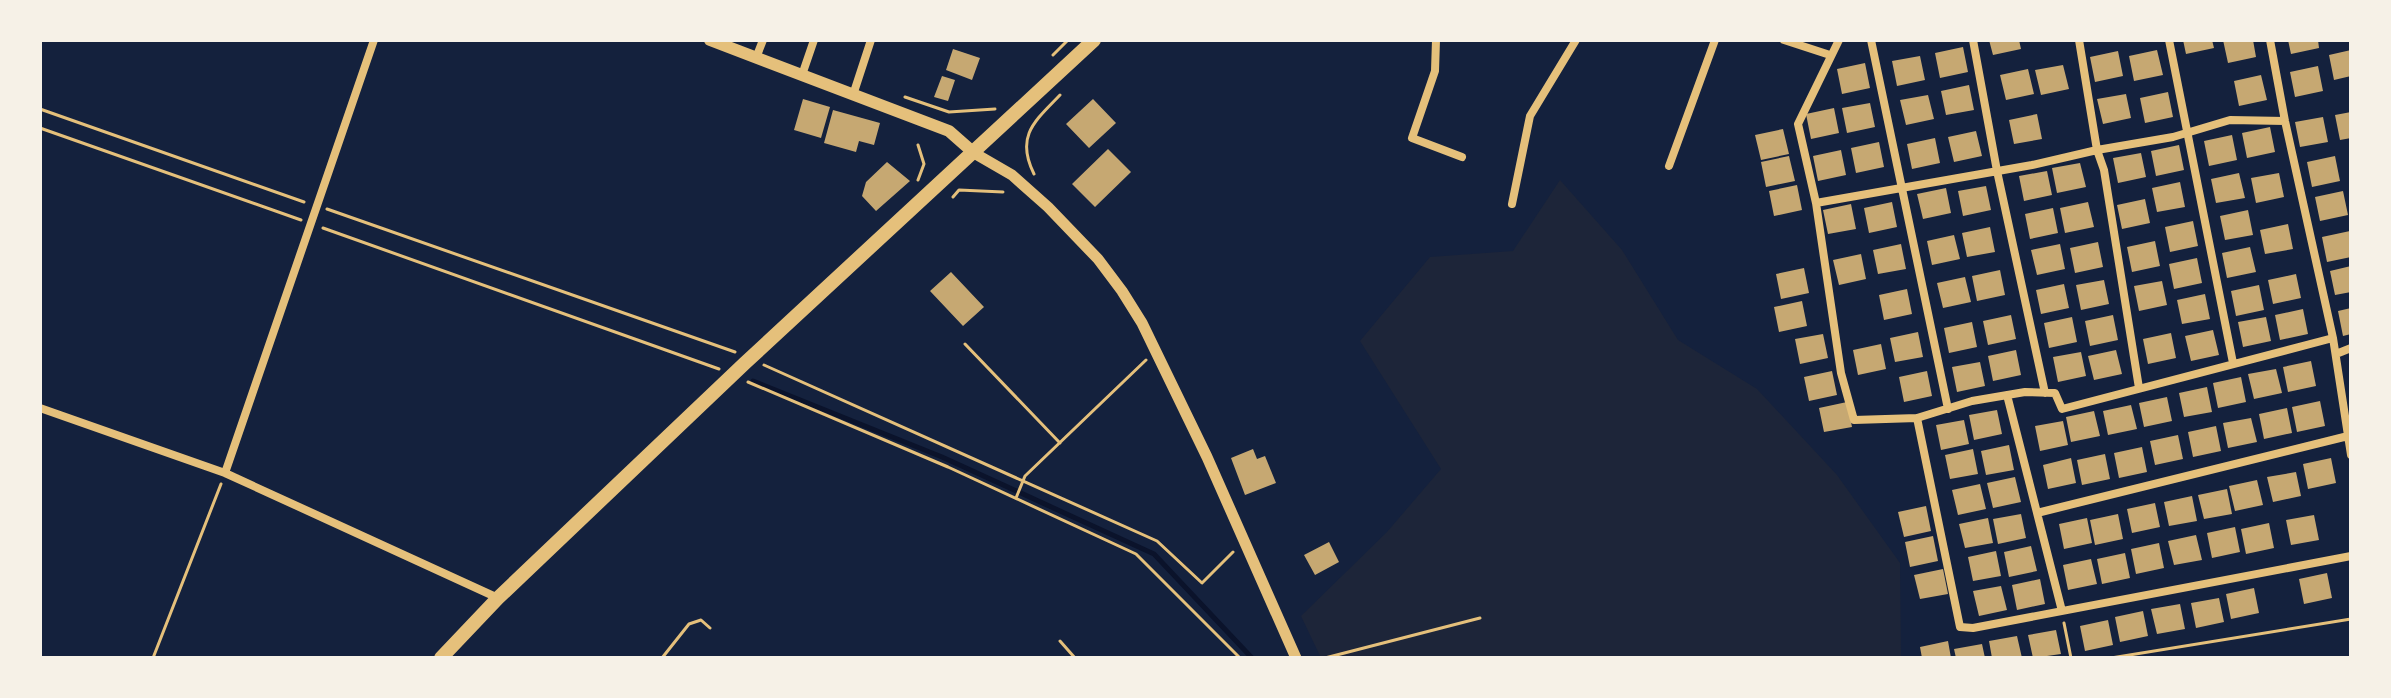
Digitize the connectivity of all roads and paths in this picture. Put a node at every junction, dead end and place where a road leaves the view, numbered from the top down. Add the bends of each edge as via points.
1 (374, 40) edge
2 (710, 40) edge
3 (763, 40) edge
4 (814, 40) edge
5 (871, 40) edge
6 (1068, 40) edge
7 (1094, 40) edge
8 (1436, 40) edge
9 (1576, 40) edge
10 (1715, 40) edge
11 (1784, 40) edge
12 (1839, 40) edge
13 (1871, 40) edge
14 (1973, 40) edge
15 (2079, 40) edge
16 (2169, 40) edge
17 (2270, 40) edge
18 (1830, 55) junction
19 (756, 58) junction
20 (1046, 61) dead end
21 (802, 75) junction
22 (1062, 93) dead end
23 (897, 94) dead end
24 (853, 95) junction
25 (40, 109) edge
26 (996, 109) dead end
27 (2285, 121) junction
28 (40, 128) edge
29 (2187, 133) junction
30 (918, 145) dead end
31 (2097, 150) junction
32 (974, 153) junction
33 (1462, 157) dead end
34 (1027, 161) dead end
35 (1669, 166) dead end
36 (1997, 171) junction
37 (917, 183) dead end
38 (1901, 188) junction
39 (1003, 192) dead end
40 (953, 197) dead end
41 (1816, 203) junction
42 (1512, 204) dead end
43 (317, 206) junction
44 (311, 224) junction
45 (2333, 338) junction
46 (965, 344) dead end
47 (2351, 348) edge
48 (1156, 351) junction
49 (2336, 354) junction
50 (2233, 363) junction
51 (741, 367) junction
52 (2139, 388) junction
53 (2045, 393) junction
54 (2007, 395) junction
55 (40, 408) edge
56 (1948, 409) junction
57 (1917, 418) junction
58 (2348, 436) junction
59 (1060, 443) junction
60 (2351, 455) edge
61 (225, 473) junction
62 (1022, 484) junction
63 (1016, 498) junction
64 (2037, 513) junction
65 (1244, 541) junction
66 (2351, 556) edge
67 (498, 598) junction
68 (2062, 611) junction
69 (1480, 618) dead end
70 (2351, 619) edge
71 (710, 628) dead end
72 (1060, 641) dead end
73 (153, 658) edge
74 (441, 658) edge
75 (662, 658) edge
76 (1075, 658) edge
77 (1240, 658) edge
78 (1296, 658) edge
79 (1325, 658) edge
80 (2071, 658) edge
81 (2111, 658) edge

1 - 43 street
2 - 19 main road
3 - 19 street
4 - 21 street
5 - 24 street
6 - 20 path
7 - 32 main road
8 - 33 street via 1435,71 1412,138
9 - 42 street via 1530,116
10 - 35 street
11 - 18 street
12 - 18 street
13 - 38 street
14 - 36 street
15 - 31 street
16 - 29 street
17 - 27 street
18 - 41 street via 1798,124
19 - 21 main road
21 - 24 main road
22 - 34 path via 1032,124 1026,136
23 - 26 path via 949,112
24 - 32 main road via 949,131
25 - 43 path
27 - 29 street via 2230,120
27 - 45 street
28 - 44 path
29 - 31 street
29 - 50 street
30 - 37 path via 924,164
31 - 36 street
31 - 52 street
32 - 48 street via 1012,175 1098,259
32 - 51 main road
36 - 38 street
36 - 53 street
38 - 41 street
38 - 56 street
39 - 40 path via 959,190
41 - 57 street via 1841,373 1854,420
43 - 44 street
43 - 51 path
44 - 51 path via 702,362
44 - 61 street
45 - 49 street
45 - 50 street
46 - 59 path
47 - 49 street
48 - 59 path
48 - 65 street
49 - 58 street
50 - 52 street
51 - 62 path
51 - 63 path
51 - 67 main road
52 - 53 street via 2062,409 2055,393
53 - 54 street
54 - 56 street
54 - 64 street
55 - 61 street
56 - 57 street
57 - 68 street via 1960,627
58 - 60 street
58 - 64 street
59 - 62 path
61 - 67 street
61 - 73 path
62 - 63 path
62 - 65 path via 1157,541 1202,583
63 - 77 path via 1136,554
64 - 68 street
65 - 78 street
66 - 68 street
67 - 74 main road
68 - 80 path
69 - 79 path
70 - 81 path
71 - 75 path via 701,620 689,624
72 - 76 path

